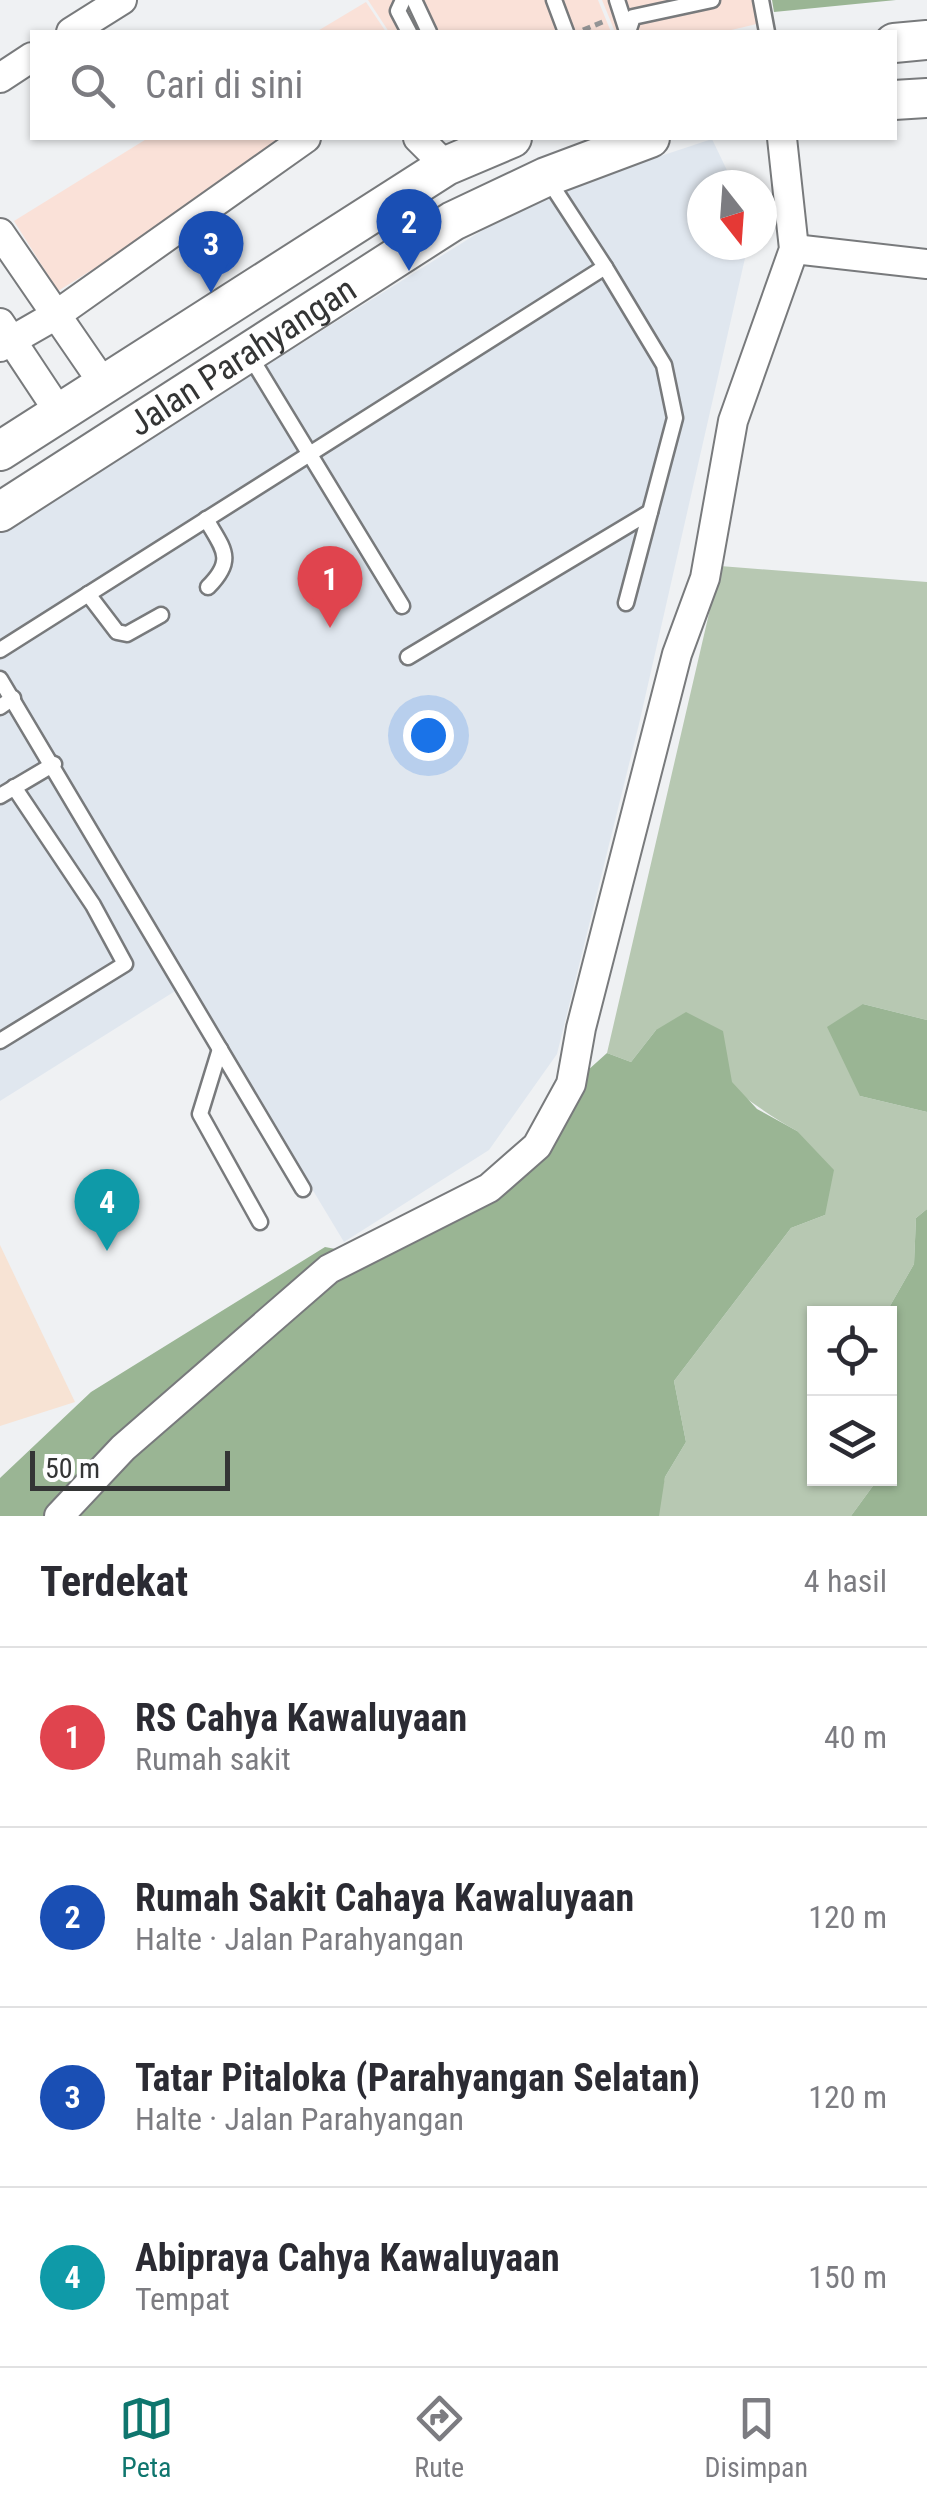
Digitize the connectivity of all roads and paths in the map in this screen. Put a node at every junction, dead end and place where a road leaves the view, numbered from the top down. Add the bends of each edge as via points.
1 (402, 0) edge
2 (414, 0) edge
3 (554, 0) edge
4 (616, 0) edge
5 (712, 0) edge
6 (761, 0) edge
7 (107, 4) edge
8 (74, 30) edge
9 (408, 30) edge
10 (428, 30) edge
11 (565, 30) edge
12 (627, 30) edge
13 (767, 30) edge
14 (927, 40) edge
15 (897, 43) edge
16 (30, 59) edge
17 (0, 78) edge
18 (927, 98) edge
19 (897, 100) edge
20 (303, 140) edge
21 (420, 140) edge
22 (645, 140) edge
23 (782, 140) edge
24 (493, 141) edge
25 (446, 166) junction
26 (546, 178) junction
27 (0, 233) edge
28 (794, 248) junction
29 (927, 264) edge
30 (605, 267) junction
31 (56, 314) junction
32 (4, 337) edge
33 (249, 356) junction
34 (103, 383) junction
35 (59, 412) junction
36 (0, 451) edge
37 (309, 452) junction
38 (0, 512) edge
39 (650, 512) junction
40 (206, 518) junction
41 (208, 586) dead end
42 (88, 594) junction
43 (626, 603) dead end
44 (402, 606) dead end
45 (161, 615) dead end
46 (0, 650) edge
47 (408, 658) dead end
48 (0, 679) edge
49 (6, 703) edge
50 (54, 764) junction
51 (14, 787) junction
52 (0, 796) edge
53 (0, 1041) edge
54 (220, 1049) junction
55 (303, 1189) dead end
56 (260, 1222) dead end
57 (59, 1516) edge

1 - 9 lane via 398,11
2 - 10 lane
3 - 11 lane
4 - 12 lane
5 - 12 lane via 633,17
6 - 13 lane
7 - 8 street
14 - 15 main road
16 - 17 street
18 - 19 main road
20 - 31 street
21 - 25 street
22 - 26 main road, Jalan Parahyangan
23 - 28 street
24 - 25 main road, Jalan Parahyangan
25 - 34 main road, Jalan Parahyangan
26 - 30 lane
26 - 33 main road, Jalan Parahyangan via 453,221
27 - 31 street
28 - 29 street
28 - 57 street via 734,421 705,578 677,654 572,1084 537,1146 489,1188 328,1269 123,1448
30 - 37 lane
30 - 39 lane via 673,392 675,418
31 - 32 street
31 - 34 street
32 - 35 street
33 - 37 lane
33 - 38 main road, Jalan Parahyangan
34 - 35 main road, Jalan Parahyangan
35 - 36 main road, Jalan Parahyangan
37 - 40 lane
37 - 44 lane
39 - 43 lane
39 - 47 lane
40 - 41 lane via 226,560
40 - 42 lane
42 - 45 lane via 117,632 128,634
42 - 46 lane
48 - 49 lane
49 - 50 lane
50 - 51 lane
50 - 54 lane
51 - 52 lane
51 - 53 lane via 125,964
54 - 55 lane
54 - 56 lane via 200,1114

